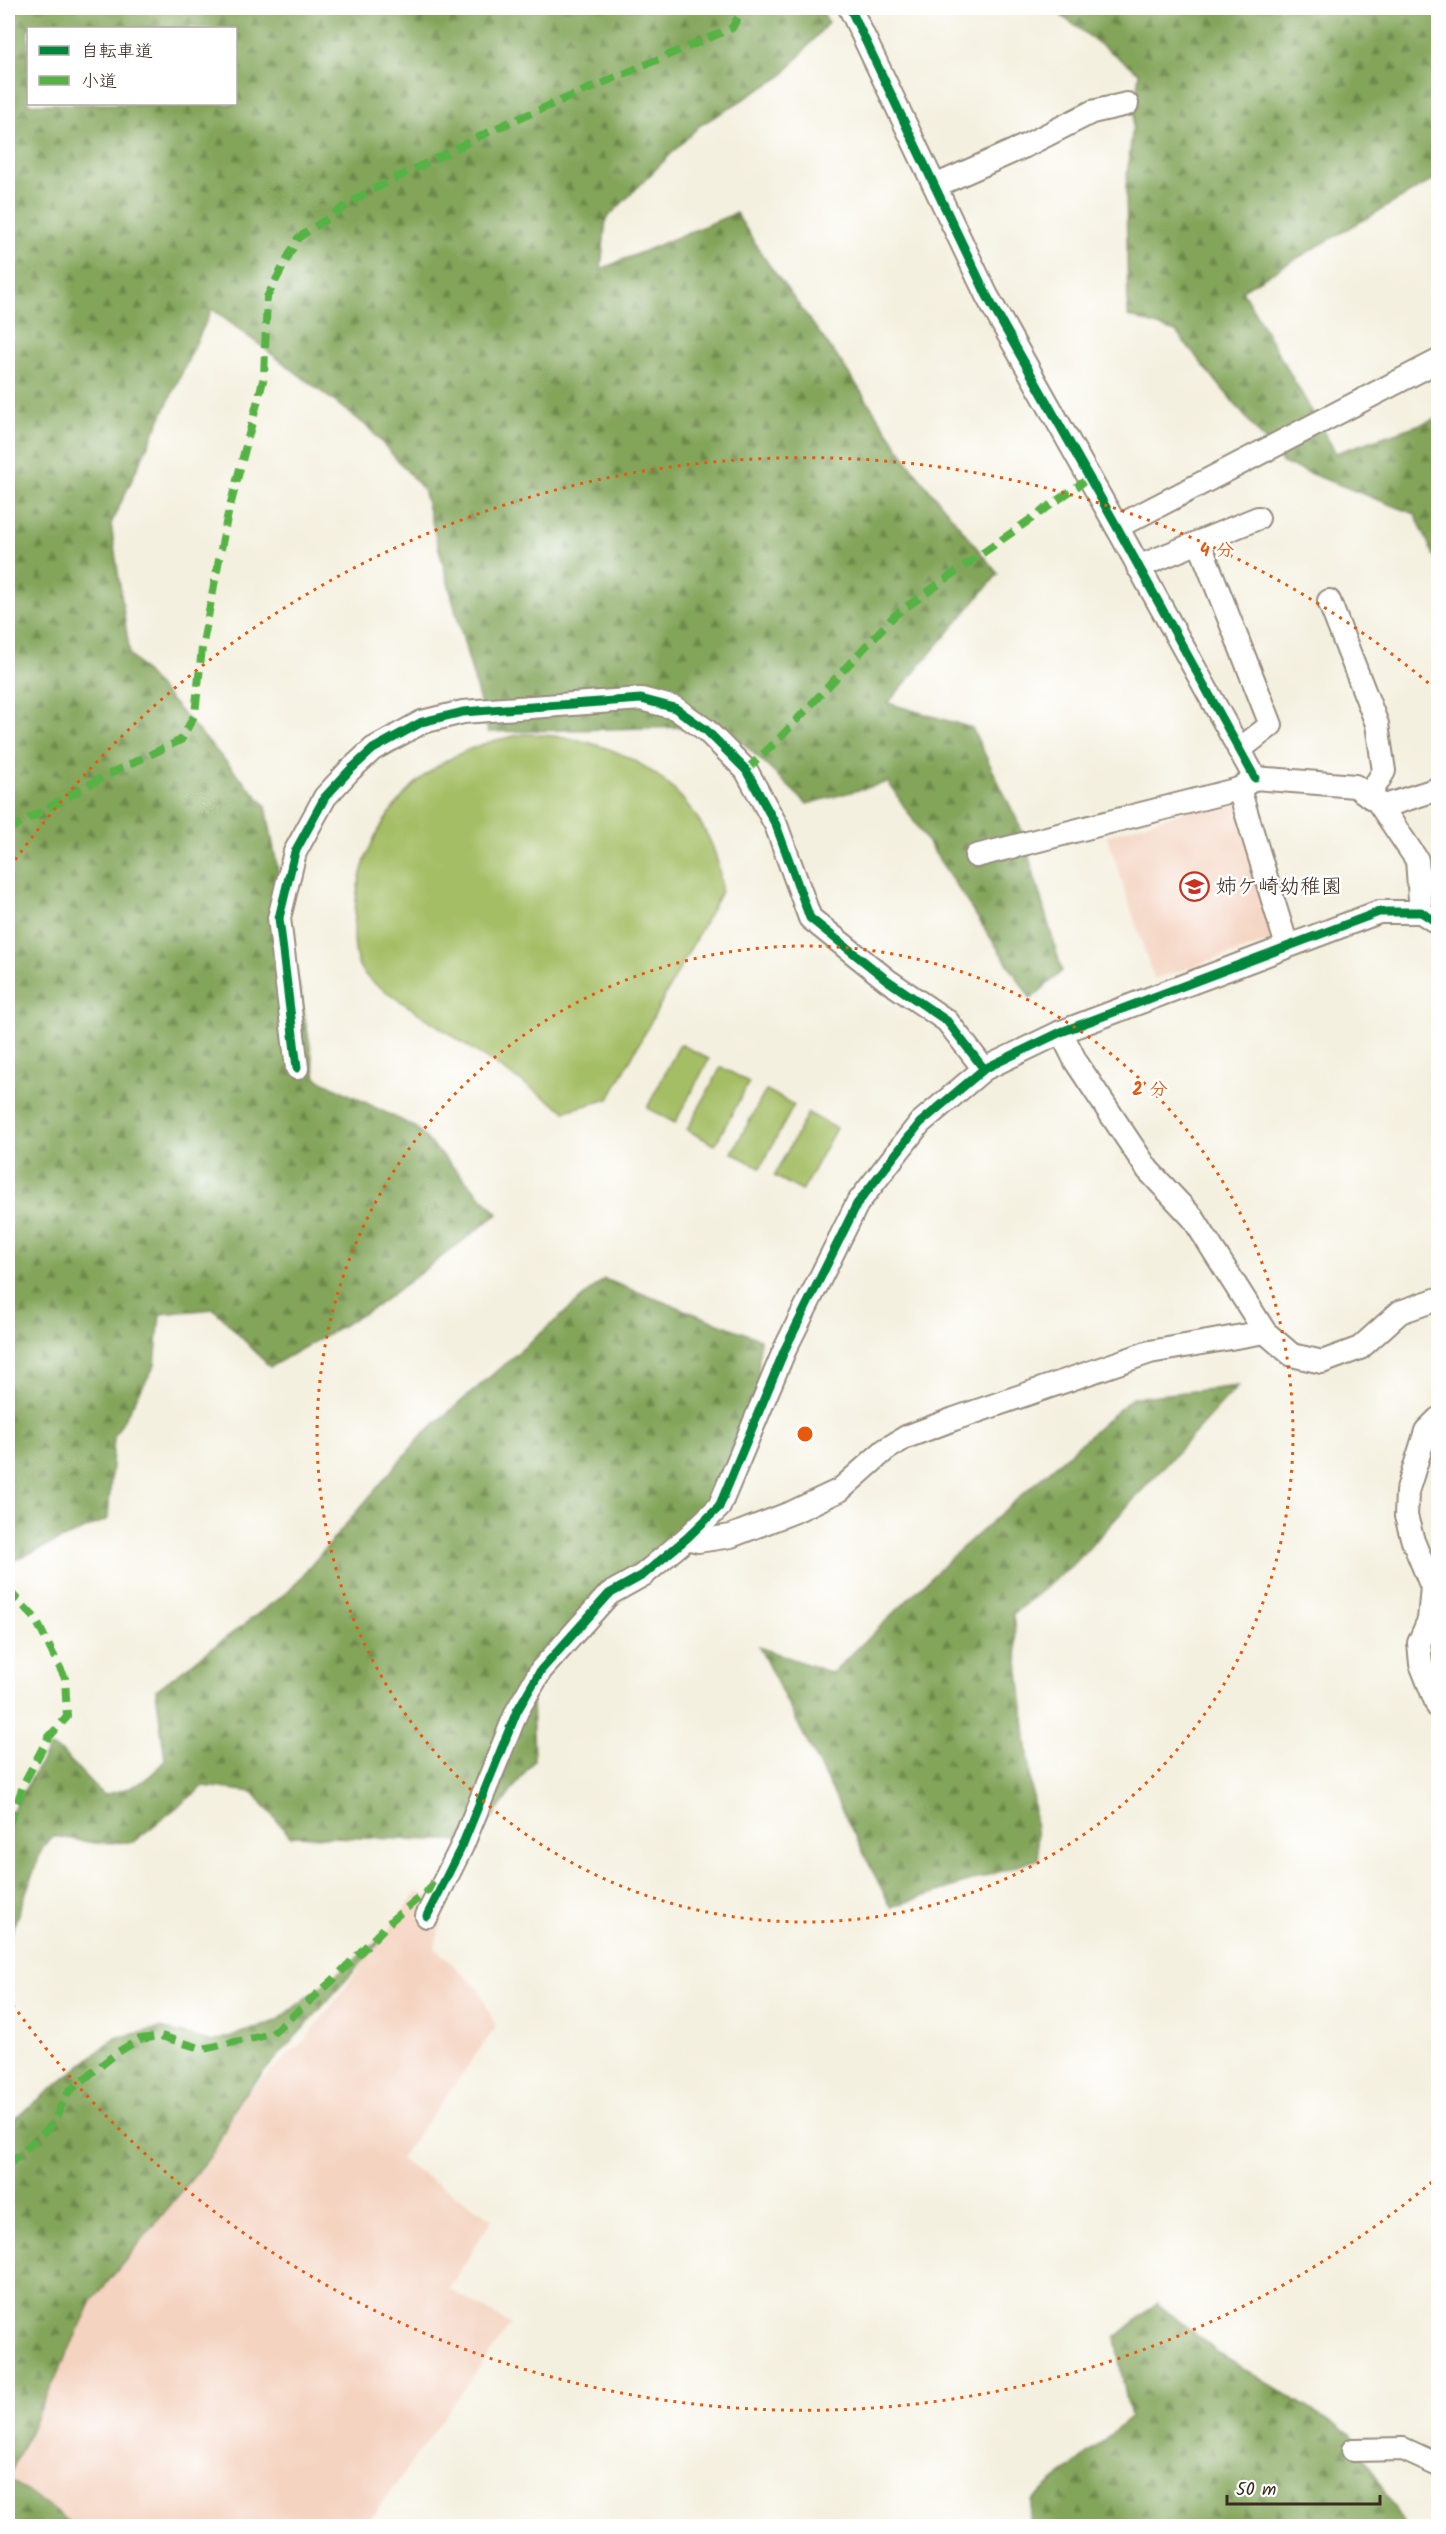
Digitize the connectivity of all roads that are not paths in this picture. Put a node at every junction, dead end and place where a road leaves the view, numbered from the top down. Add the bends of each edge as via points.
1 (850, 8) edge
2 (1127, 104) dead end
3 (935, 186) junction
4 (1438, 361) edge
5 (1258, 518) dead end
6 (1117, 526) junction
7 (1199, 542) junction
8 (1138, 567) junction
9 (1329, 601) dead end
10 (1239, 750) junction
11 (1247, 784) junction
12 (1438, 789) edge
13 (1376, 802) junction
14 (976, 856) dead end
15 (1430, 917) edge
16 (1287, 946) junction
17 (1061, 1032) junction
18 (297, 1068) dead end
19 (984, 1069) junction
20 (1438, 1299) edge
21 (1265, 1332) junction
22 (1438, 1419) edge
23 (687, 1539) junction
24 (1438, 1707) edge
25 (427, 1916) dead end
26 (1353, 2450) dead end
27 (1438, 2465) edge

1 - 3 street
2 - 3 street via 1092,112
3 - 6 street via 987,296
4 - 6 street
5 - 7 street
6 - 8 street
7 - 8 street
7 - 10 street via 1271,724
8 - 10 street
9 - 13 street via 1377,724 1384,771
10 - 11 street
11 - 13 street via 1355,786
11 - 14 street
11 - 16 street
12 - 13 street
13 - 15 street via 1417,860
15 - 16 street via 1378,912
16 - 17 street
17 - 19 street
17 - 21 street via 1076,1062 1148,1170 1193,1218
18 - 19 street via 279,918 294,852 326,797 349,771 373,748 422,722 463,712 642,699 675,708 706,730 746,770 776,825 810,918 887,980 947,1021
19 - 23 street via 920,1123 857,1204 785,1349 719,1506
20 - 21 street via 1400,1312 1360,1348 1322,1362 1293,1355
21 - 23 street via 1150,1352 954,1419 906,1437 885,1450 840,1490 793,1512 731,1536
22 - 24 street via 1426,1431 1407,1492 1406,1516 1432,1587 1429,1620 1419,1643 1421,1664
23 - 25 street via 643,1575 609,1594 541,1670 517,1711 462,1846
26 - 27 street via 1403,2449

